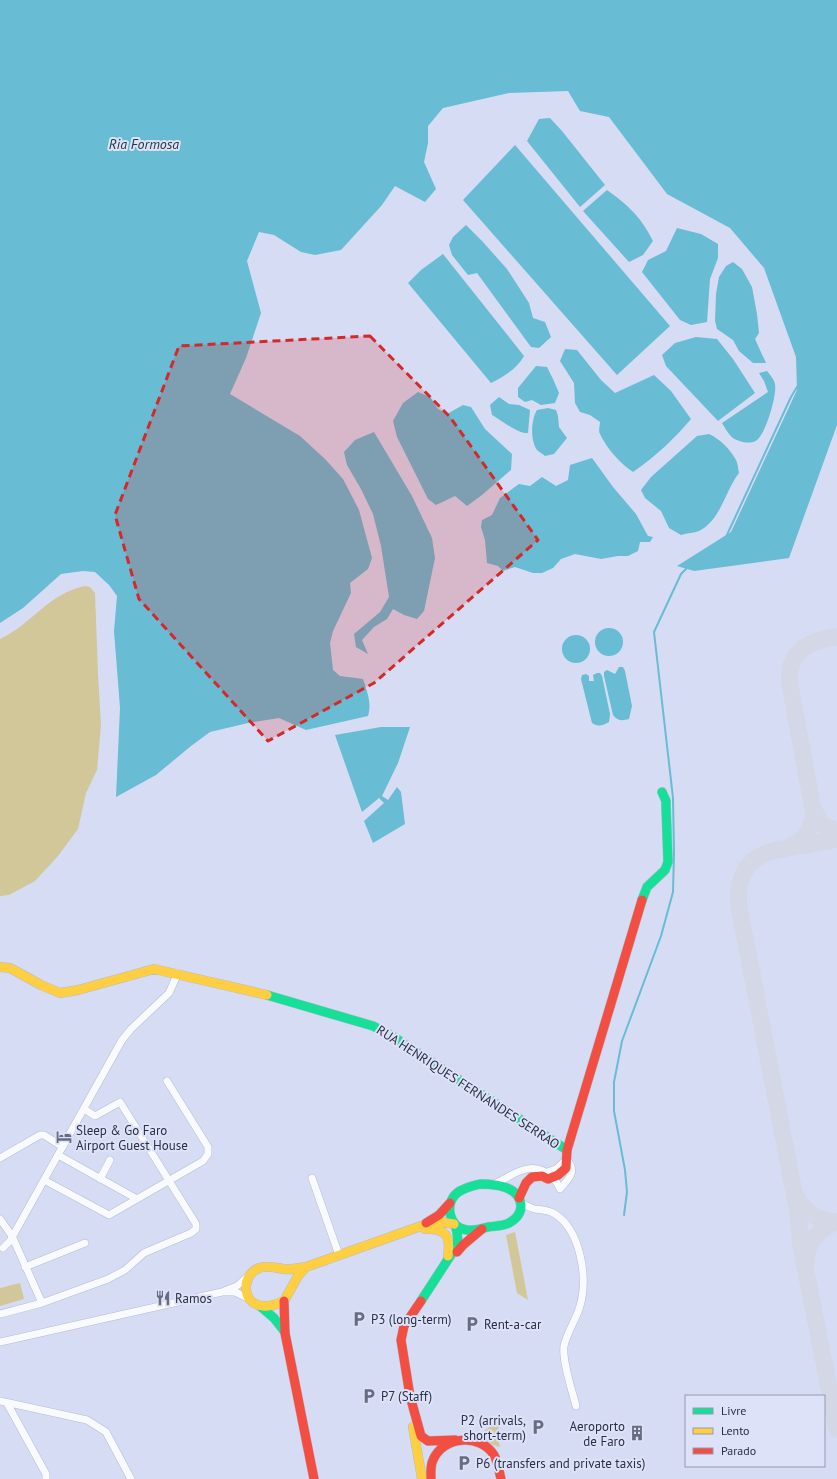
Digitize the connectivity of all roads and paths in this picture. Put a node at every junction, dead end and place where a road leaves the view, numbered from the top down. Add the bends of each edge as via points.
1 (662, 792) dead end
2 (0, 967) edge
3 (178, 973) junction
4 (167, 1081) dead end
5 (84, 1109) junction
6 (62, 1147) junction
7 (567, 1155) junction
8 (1, 1156) edge
9 (58, 1156) junction
10 (110, 1160) dead end
11 (550, 1175) junction
12 (100, 1178) junction
13 (312, 1178) dead end
14 (44, 1180) junction
15 (169, 1181) junction
16 (494, 1184) junction
17 (137, 1199) junction
18 (520, 1200) junction
19 (450, 1203) junction
20 (0, 1219) edge
21 (455, 1224) junction
22 (421, 1226) junction
23 (482, 1229) junction
24 (411, 1230) junction
25 (12, 1236) junction
26 (85, 1243) dead end
27 (3, 1248) dead end
28 (339, 1255) junction
29 (446, 1264) junction
30 (25, 1267) junction
31 (306, 1267) junction
32 (280, 1268) junction
33 (249, 1275) junction
34 (290, 1288) junction
35 (222, 1292) junction
36 (248, 1298) junction
37 (284, 1301) junction
38 (42, 1303) junction
39 (260, 1306) junction
40 (0, 1314) edge
41 (286, 1333) junction
42 (0, 1342) edge
43 (410, 1396) junction
44 (4, 1402) edge
45 (576, 1406) dead end
46 (455, 1440) junction
47 (46, 1479) edge
48 (131, 1479) edge
49 (314, 1479) edge
50 (422, 1479) edge
51 (431, 1479) edge
52 (501, 1479) edge

1 - 7 street via 666,800 668,865 645,891 596,1049
2 - 3 street, RUA HENRIQUES FERNANDES SERRAO via 10,968 60,993 154,969
3 - 5 street via 169,993 122,1040
3 - 7 street, RUA HENRIQUES FERNANDES SERRAO via 249,990 372,1026 389,1034
4 - 15 street via 208,1147 208,1154 203,1161
5 - 6 street
5 - 15 street via 95,1116 120,1102
6 - 8 street via 40,1135
6 - 9 street
7 - 11 street via 566,1168
7 - 11 street via 572,1172 562,1186
9 - 12 street
9 - 14 street
10 - 12 street
11 - 16 street via 537,1170 525,1170
11 - 18 street via 548,1179 538,1176 529,1179 523,1186
12 - 17 street
13 - 28 street
14 - 17 street via 109,1215
14 - 25 street
15 - 17 street
15 - 38 street via 196,1224 191,1233 144,1254 108,1280
16 - 18 street via 512,1190
16 - 19 street via 480,1184 463,1189
18 - 23 street via 519,1216 514,1220
18 - 45 street via 531,1208 555,1214 570,1229 578,1247 583,1289 564,1354
19 - 21 street via 450,1217
19 - 22 street
20 - 25 street
21 - 22 street via 441,1222
21 - 23 street via 463,1229
21 - 29 street via 458,1241
22 - 24 street
23 - 29 street
24 - 28 street
24 - 29 street via 434,1228 444,1232 450,1245
25 - 27 street
25 - 30 street
26 - 30 street
28 - 31 street
29 - 43 street via 404,1326 402,1333 401,1347
30 - 38 street
31 - 32 street
31 - 34 street
32 - 33 street via 258,1268
32 - 34 street via 286,1272 290,1280
33 - 35 street via 237,1286
33 - 36 street via 245,1285
34 - 37 street
35 - 36 street via 235,1292
35 - 42 street
36 - 39 street
37 - 39 street via 272,1306
37 - 41 street
38 - 40 street
39 - 41 street via 280,1323
41 - 49 street
43 - 46 street via 421,1436 428,1440
43 - 50 street
44 - 47 street via 46,1474
44 - 48 street via 87,1420 106,1432
46 - 51 street via 443,1446 434,1458
46 - 52 street via 483,1445 497,1462

